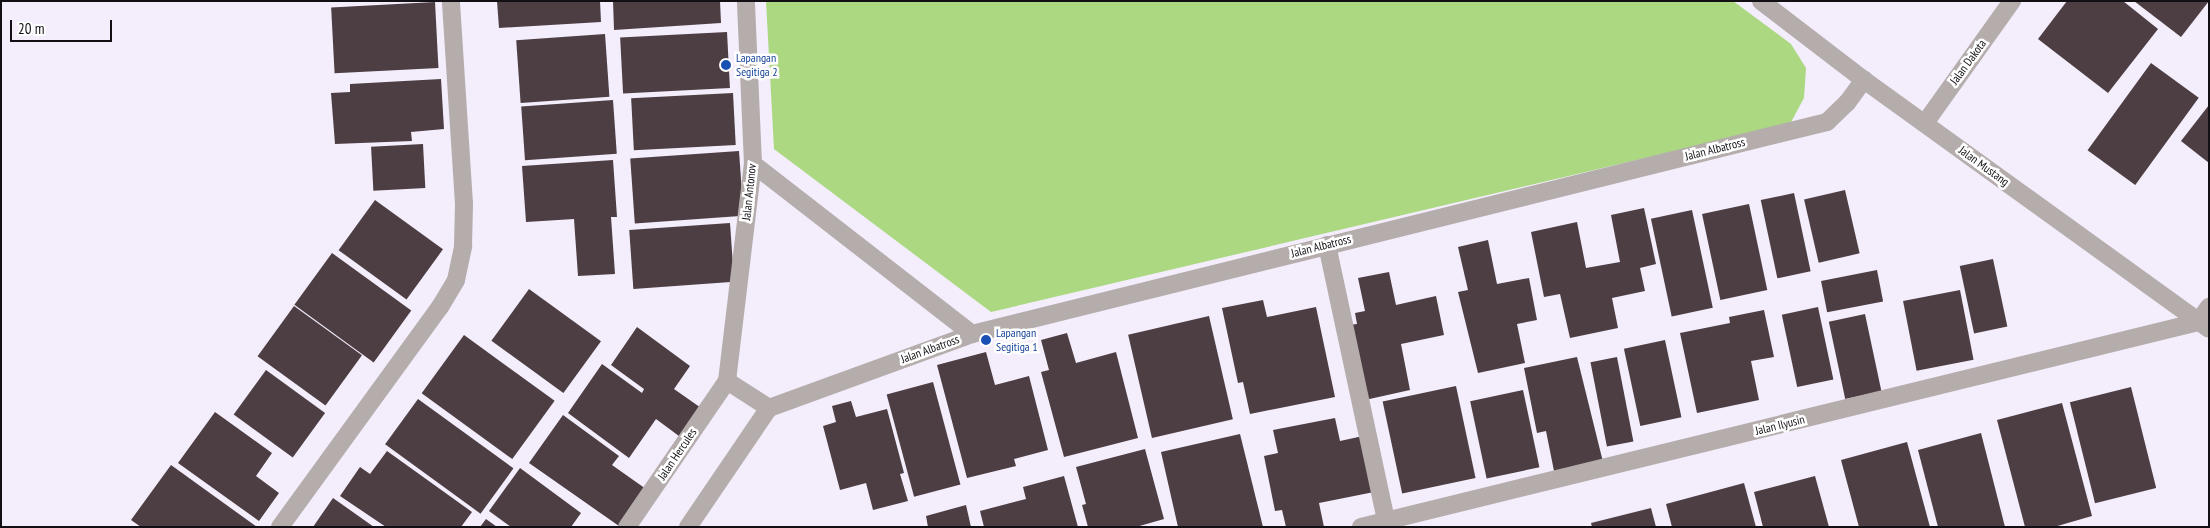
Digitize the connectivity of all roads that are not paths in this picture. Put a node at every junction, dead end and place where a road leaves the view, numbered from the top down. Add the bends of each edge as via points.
1 (451, 1) edge
2 (746, 1) edge
3 (1761, 1) edge
4 (2012, 1) edge
5 (1864, 80) junction
6 (1925, 123) junction
7 (752, 164) junction
8 (1326, 244) junction
9 (2209, 307) edge
10 (2203, 325) edge
11 (972, 334) junction
12 (727, 382) junction
13 (769, 408) junction
14 (1386, 520) junction
15 (280, 527) edge
16 (627, 527) edge
17 (688, 527) edge
18 (1361, 527) edge

1 - 15 lane via 464,204 463,246 456,280 440,307
2 - 7 lane, Jalan Antonov
3 - 5 lane, Jalan Mustang
4 - 6 lane, Jalan Dakota
5 - 6 lane, Jalan Mustang
5 - 8 lane, Jalan Albatross via 1847,103 1826,122
6 - 10 lane, Jalan Mustang
7 - 11 lane
7 - 12 lane, Jalan Antonov
8 - 11 lane, Jalan Albatross
8 - 14 lane
9 - 10 lane
10 - 14 lane, Jalan Ilyusin
11 - 13 lane, Jalan Albatross
12 - 13 lane
12 - 16 lane, Jalan Hercules
13 - 17 lane
14 - 18 lane, Jalan Ilyusin

